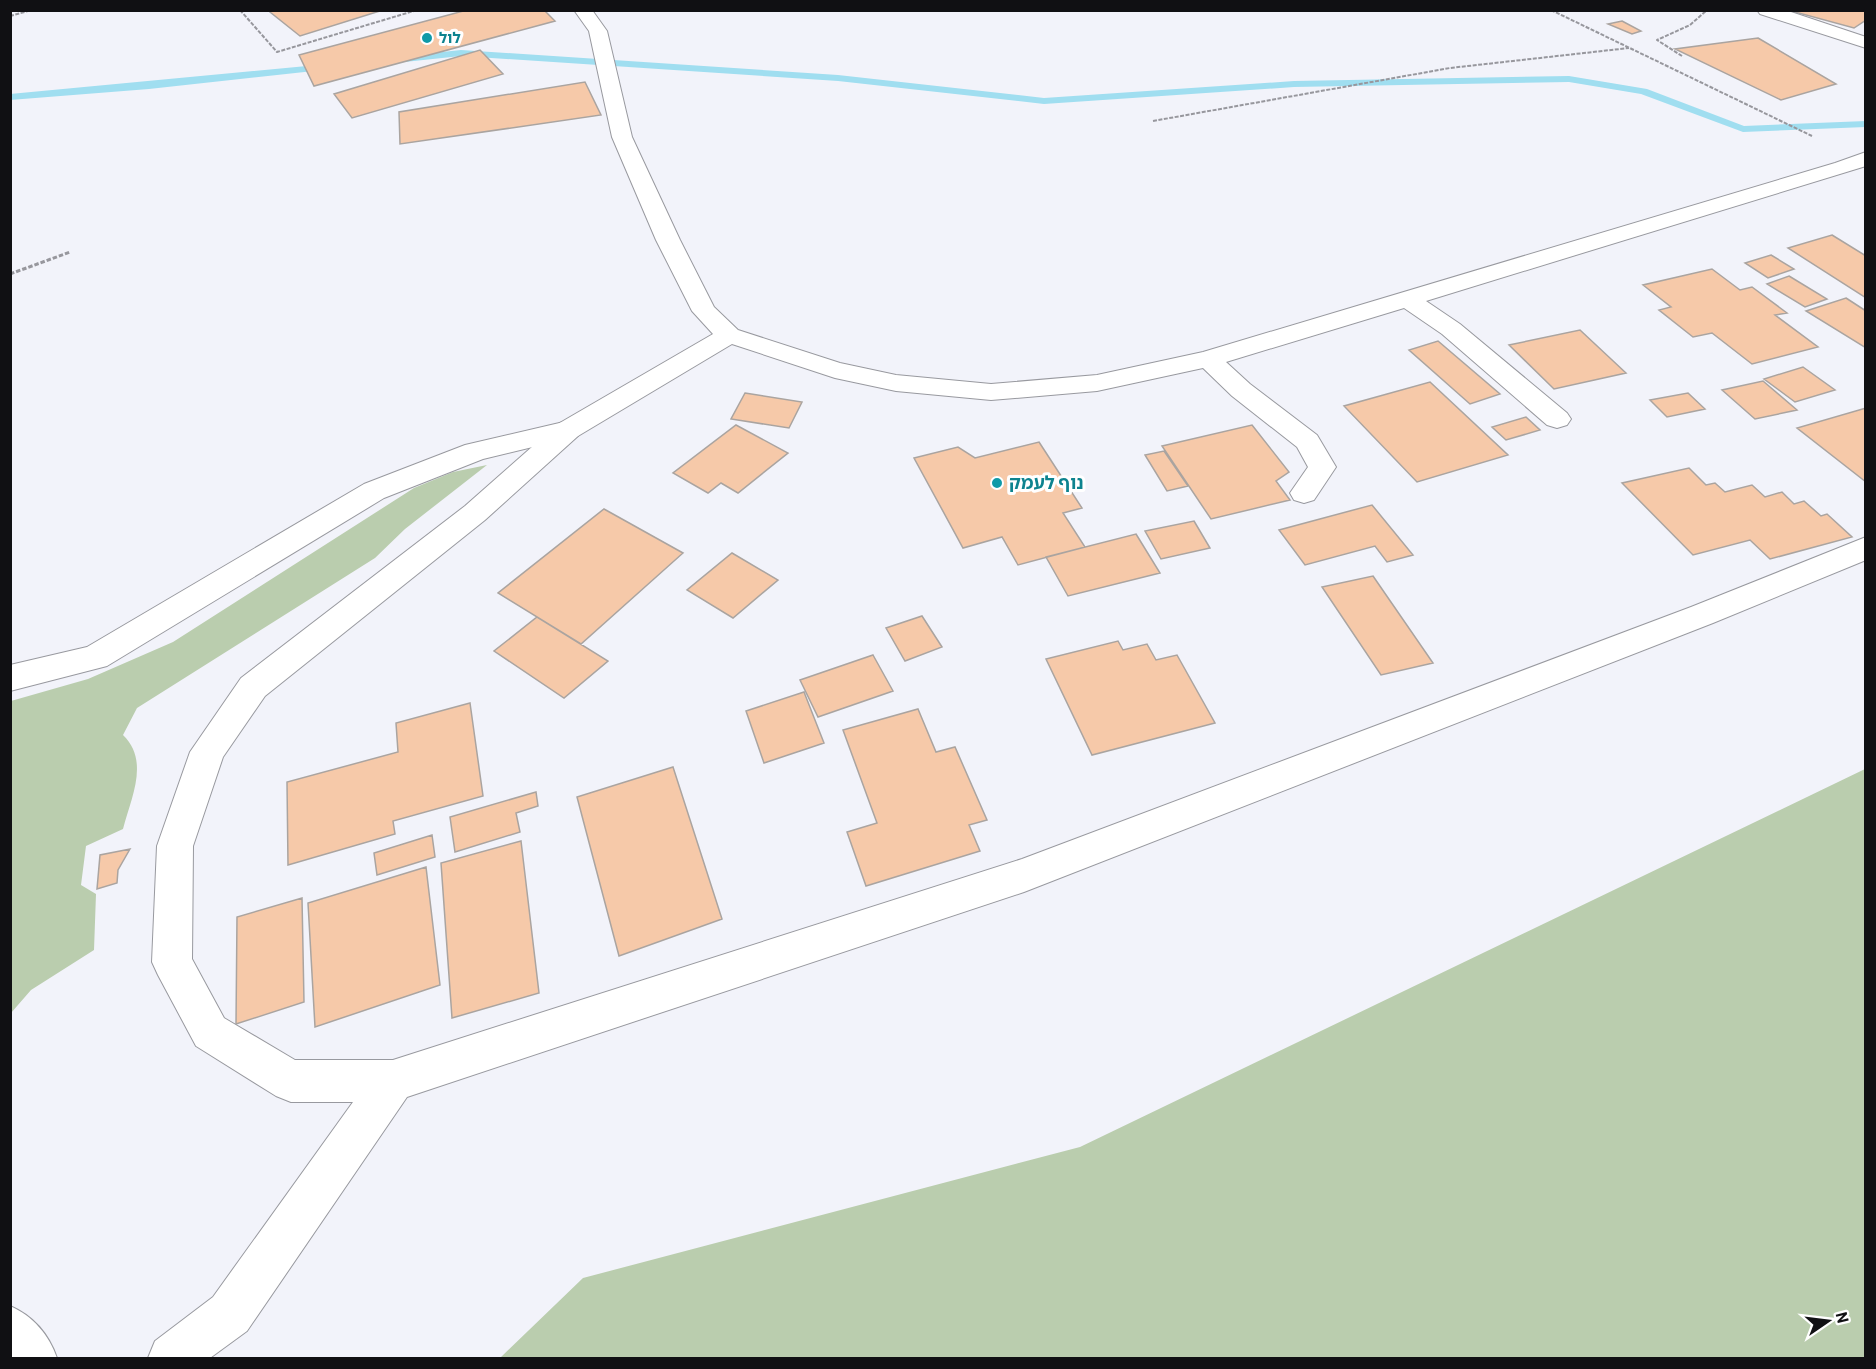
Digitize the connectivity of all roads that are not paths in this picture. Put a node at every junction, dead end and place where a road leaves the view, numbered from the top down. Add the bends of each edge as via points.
1 (583, 10) edge
2 (1766, 10) edge
3 (1866, 44) edge
4 (1866, 158) edge
5 (1843, 168) junction
6 (1866, 182) edge
7 (1408, 300) junction
8 (729, 335) junction
9 (1208, 359) junction
10 (1557, 419) dead end
11 (568, 430) junction
12 (1304, 493) dead end
13 (1866, 548) edge
14 (10, 678) edge
15 (393, 1081) junction
16 (10, 1330) edge
17 (33, 1359) edge
18 (172, 1359) edge

1 - 8 street via 598,31 621,137 704,311
2 - 3 street
4 - 5 street
5 - 6 street
5 - 7 street
7 - 9 street
7 - 10 street via 1451,328
8 - 9 street via 835,370 896,383 991,392 1097,383
8 - 11 street
9 - 12 street via 1307,441 1322,467
11 - 14 street via 475,452 374,491 96,657
11 - 15 street via 476,513 252,687 207,752 175,846 172,962 210,1032 291,1081
13 - 15 street via 1702,615 1024,875
15 - 18 street via 230,1314
16 - 17 street

